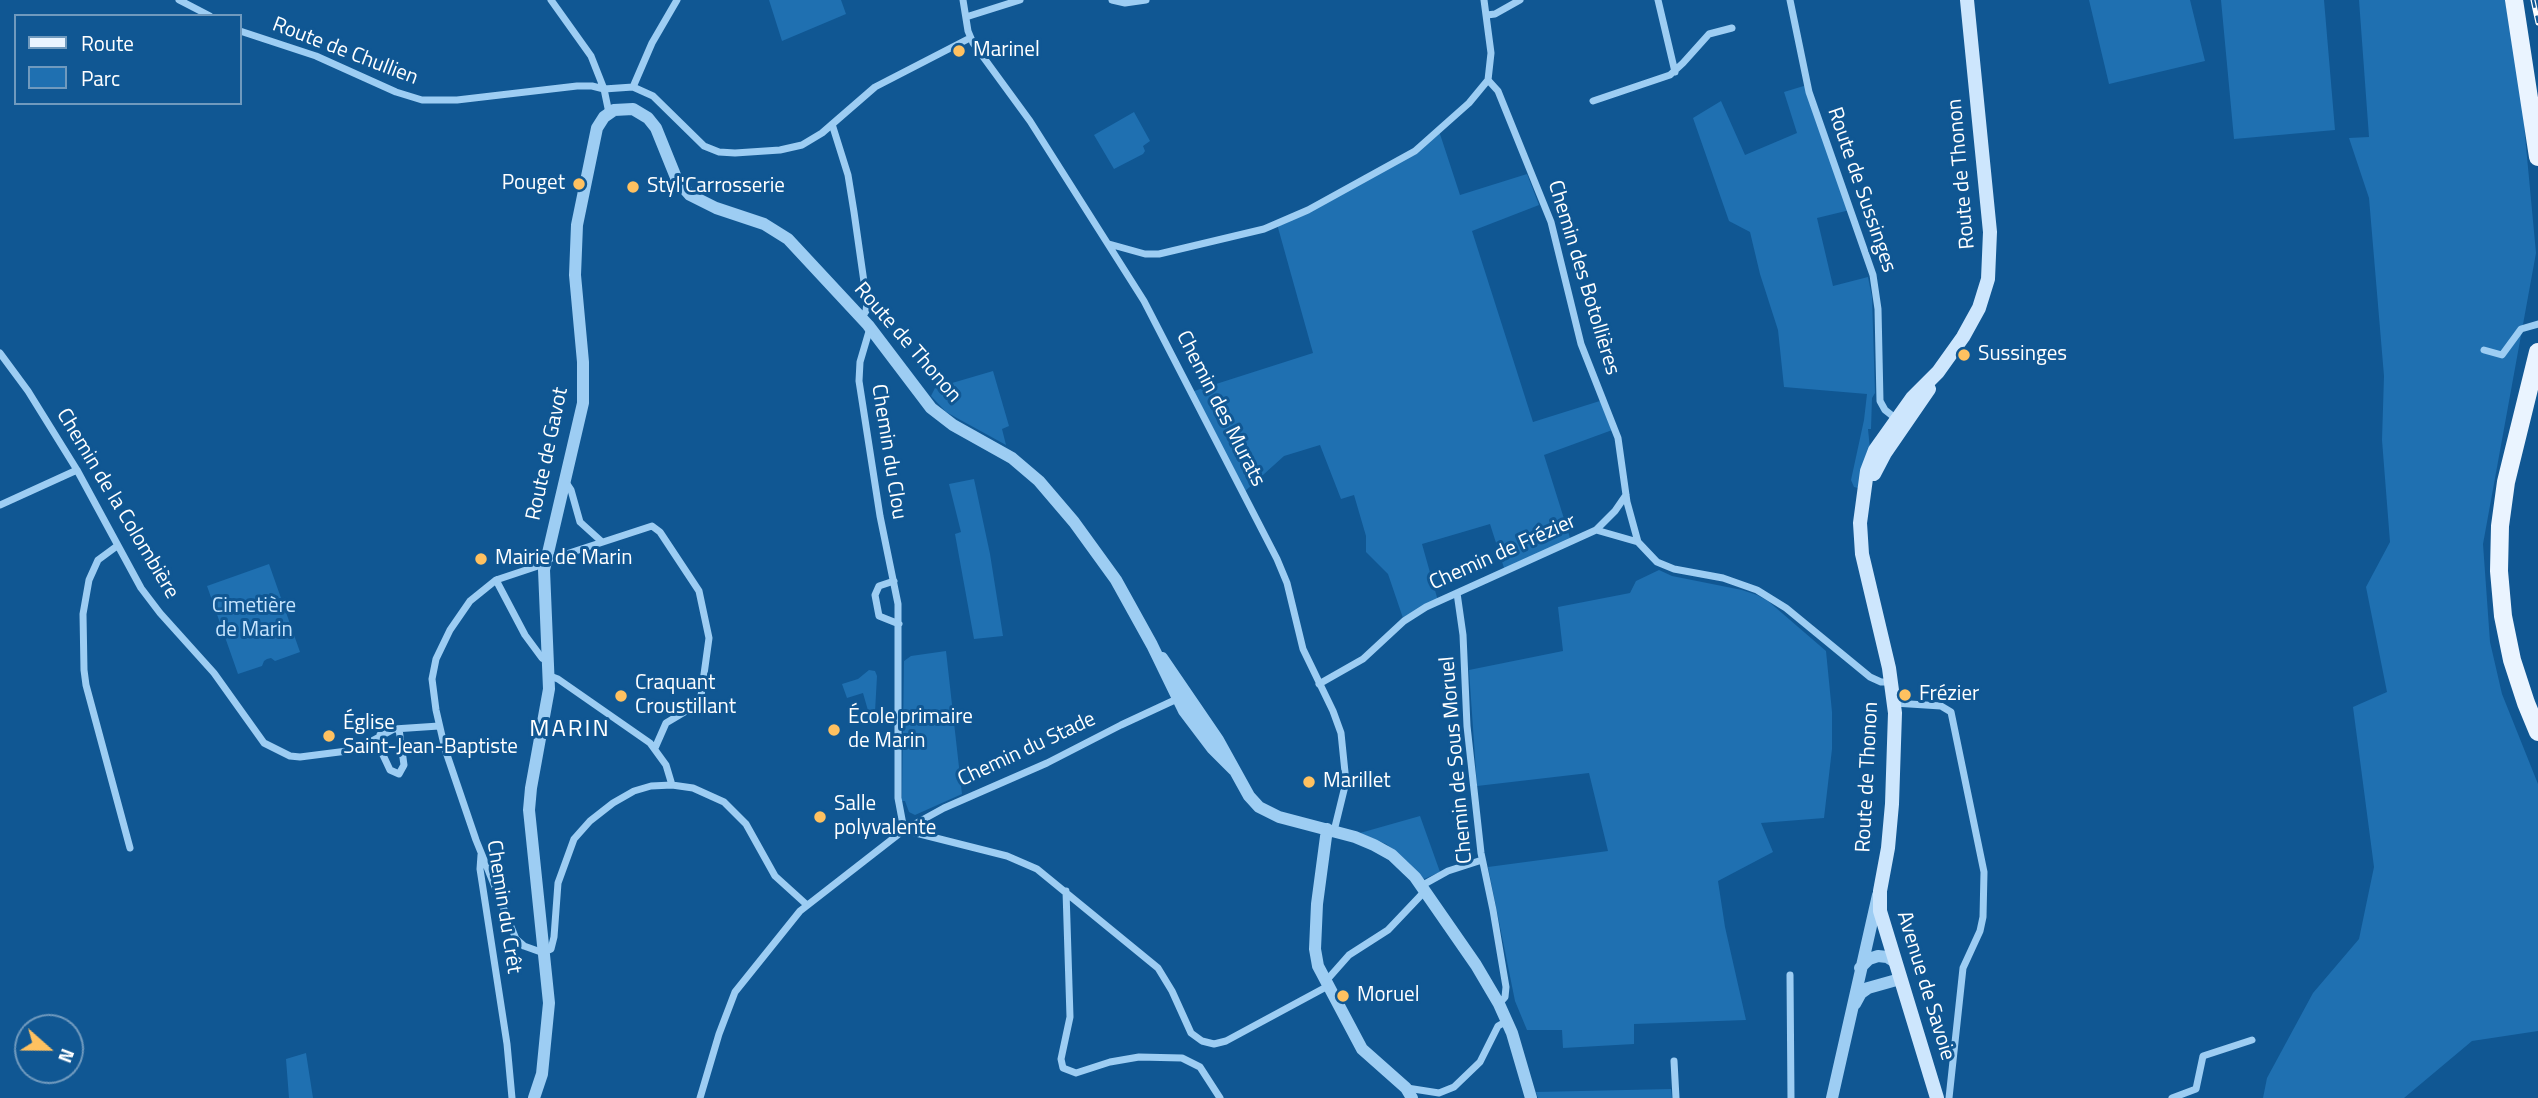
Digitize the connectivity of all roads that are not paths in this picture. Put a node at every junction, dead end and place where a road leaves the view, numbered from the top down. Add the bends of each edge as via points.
1 (179, 0) edge
2 (551, 0) edge
3 (677, 0) edge
4 (962, 0) edge
5 (1020, 0) edge
6 (1112, 0) edge
7 (1146, 0) edge
8 (1485, 0) edge
9 (1520, 0) edge
10 (1658, 0) edge
11 (1790, 0) edge
12 (1967, 0) edge
13 (2514, 0) edge
14 (206, 14) edge
15 (1487, 15) junction
16 (966, 17) junction
17 (1732, 28) dead end
18 (242, 32) edge
19 (970, 38) junction
20 (1675, 72) junction
21 (1488, 80) junction
22 (633, 87) junction
23 (604, 89) junction
24 (1593, 101) dead end
25 (609, 113) junction
26 (832, 124) junction
27 (2538, 157) edge
28 (1108, 244) junction
29 (866, 323) junction
30 (2538, 324) edge
31 (2484, 350) dead end
32 (2538, 352) edge
33 (0, 353) edge
34 (2534, 388) edge
35 (1901, 422) junction
36 (77, 470) junction
37 (565, 481) junction
38 (1626, 495) junction
39 (0, 505) edge
40 (1596, 530) junction
41 (601, 541) junction
42 (1638, 542) junction
43 (117, 546) junction
44 (545, 561) junction
45 (496, 580) junction
46 (894, 581) junction
47 (1458, 593) junction
48 (899, 624) junction
49 (549, 661) junction
50 (550, 676) junction
51 (1892, 682) junction
52 (1319, 684) junction
53 (1181, 697) junction
54 (1894, 703) junction
55 (439, 726) junction
56 (399, 729) junction
57 (2538, 732) edge
58 (380, 735) junction
59 (655, 748) junction
60 (672, 785) junction
61 (904, 830) junction
62 (1331, 830) junction
63 (130, 848) dead end
64 (481, 854) junction
65 (1482, 860) junction
66 (1881, 885) junction
67 (1423, 889) junction
68 (1066, 891) junction
69 (807, 905) junction
70 (544, 952) junction
71 (1895, 962) junction
72 (1860, 968) junction
73 (1790, 975) dead end
74 (1900, 979) junction
75 (1326, 984) junction
76 (1499, 1004) junction
77 (1854, 1007) junction
78 (1507, 1021) junction
79 (2252, 1040) dead end
80 (1674, 1061) dead end
81 (1409, 1093) edge
82 (511, 1094) edge
83 (534, 1098) edge
84 (700, 1098) edge
85 (1220, 1098) edge
86 (1531, 1098) edge
87 (1676, 1098) edge
88 (1791, 1098) edge
89 (1832, 1098) edge
90 (1937, 1098) edge
91 (1949, 1098) edge
92 (2172, 1098) edge

1 - 14 street
2 - 23 street via 586,47
3 - 22 street
4 - 16 street
5 - 16 street
6 - 7 street
8 - 15 street
9 - 15 street
10 - 20 street
11 - 35 street, Route de Sussinges via 1809,92 1873,275 1879,397 1883,407
12 - 35 main road, Route de Thonon via 1990,264 1973,320 1938,372 1916,394
13 - 27 main road
15 - 21 street via 1492,62
16 - 19 street
17 - 20 street via 1705,37
18 - 23 street, Route de Chullien via 316,56 422,100 587,85
19 - 26 street via 875,88
19 - 28 street, Chemin des Murats via 1030,121
20 - 24 street
21 - 28 street via 1415,151 1287,220 1165,254 1144,254
21 - 38 street, Chemin des Botollières via 1498,91 1551,222 1581,344 1615,429
22 - 23 street, Route de Chullien
22 - 26 street via 653,96 697,141 719,152 795,147
23 - 25 street
25 - 29 street, Route de Thonon via 626,109 644,114 656,128 683,188 708,205 780,233
25 - 37 street, Route de Gavot via 596,134 576,233 584,385
26 - 29 street, Chemin du Clou via 848,175
28 - 52 street, Chemin des Murats via 1155,322 1277,559 1303,649
29 - 46 street, Chemin du Clou via 859,381
29 - 53 street, Route de Thonon via 931,408 1012,458 1047,490 1104,563 1173,672
30 - 31 street via 2521,329 2502,355
32 - 34 main road
33 - 36 street, Chemin de la Colombière
34 - 57 main road via 2505,493 2499,571 2512,660
35 - 51 main road, Route de Thonon via 1870,460 1860,523 1862,554
36 - 39 street
36 - 43 street, Chemin de la Colombière
37 - 41 street via 580,522
37 - 44 street, Route de Gavot
38 - 40 street
38 - 42 street, Chemin des Botollières
40 - 42 street, Chemin de Frézier
40 - 47 street, Chemin de Frézier
41 - 44 street
41 - 59 street via 655,527 702,597 709,638 701,696 693,707 666,723
42 - 51 street, Chemin de Frézier via 1665,566 1734,582 1769,596 1870,677
43 - 58 street, Chemin de la Colombière via 150,601 214,673 270,747 295,757 350,751
43 - 63 street via 98,559 89,580 83,614 84,670
44 - 45 street
44 - 49 street, Route de Gavot
45 - 49 street via 525,635
45 - 55 street, Chemin du Crêt via 463,610 436,659 432,686
46 - 48 street, Chemin du Clou
46 - 48 street via 879,586 875,595 879,616
47 - 52 street, Chemin de Frézier via 1409,617 1363,659
47 - 65 street, Chemin de Sous Moruel
48 - 61 street, Chemin du Clou via 898,798
49 - 50 street, Route de Gavot
50 - 59 street
50 - 70 street, Route de Gavot via 530,799
51 - 54 main road, Route de Thonon
52 - 62 street, Chemin des Murats via 1336,718 1345,760 1344,795
53 - 61 street, Chemin du Stade
53 - 62 street, Route de Thonon via 1218,740 1249,796 1265,811
54 - 66 main road, Route de Thonon via 1891,823
54 - 91 street via 1941,706 1951,712 1984,872 1983,921 1963,968
55 - 56 street
55 - 64 street, Chemin du Crêt
56 - 58 street
56 - 58 street via 404,765 399,774 390,770
59 - 60 street
60 - 69 street via 699,789 730,807 750,831 775,876
60 - 70 street via 634,791 590,821 574,839 557,890 553,945
61 - 68 street via 1020,860
61 - 69 street, Chemin du Stade
62 - 67 street, Route de Thonon via 1384,849
62 - 75 street via 1318,890 1315,949
64 - 70 street via 516,939
64 - 82 street, Chemin du Crêt
65 - 67 street via 1448,871
65 - 76 street, Chemin de Sous Moruel via 1505,981 1505,995
66 - 71 main road, Avenue de Savoie via 1880,911
66 - 72 street, Route de Thonon
67 - 75 street via 1388,930 1349,955
67 - 76 street, Route de Thonon
68 - 75 street via 1158,968 1191,1033 1202,1041 1226,1041
68 - 85 street via 1070,1017 1063,1068 1076,1073 1139,1057 1182,1058 1200,1066
69 - 84 street, Chemin du Stade via 735,992
70 - 83 street, Route de Gavot via 549,1015 542,1074
71 - 72 street via 1878,956
71 - 74 main road, Avenue de Savoie
72 - 77 street, Route de Thonon
73 - 88 street
74 - 77 street via 1868,988
74 - 90 main road, Avenue de Savoie
75 - 81 street via 1366,1054
76 - 78 street, Route de Thonon
77 - 89 street, Route de Thonon
78 - 81 street via 1499,1026 1480,1062 1454,1087 1439,1093
78 - 86 street, Route de Thonon
79 - 92 street via 2203,1056 2196,1088
80 - 87 street

